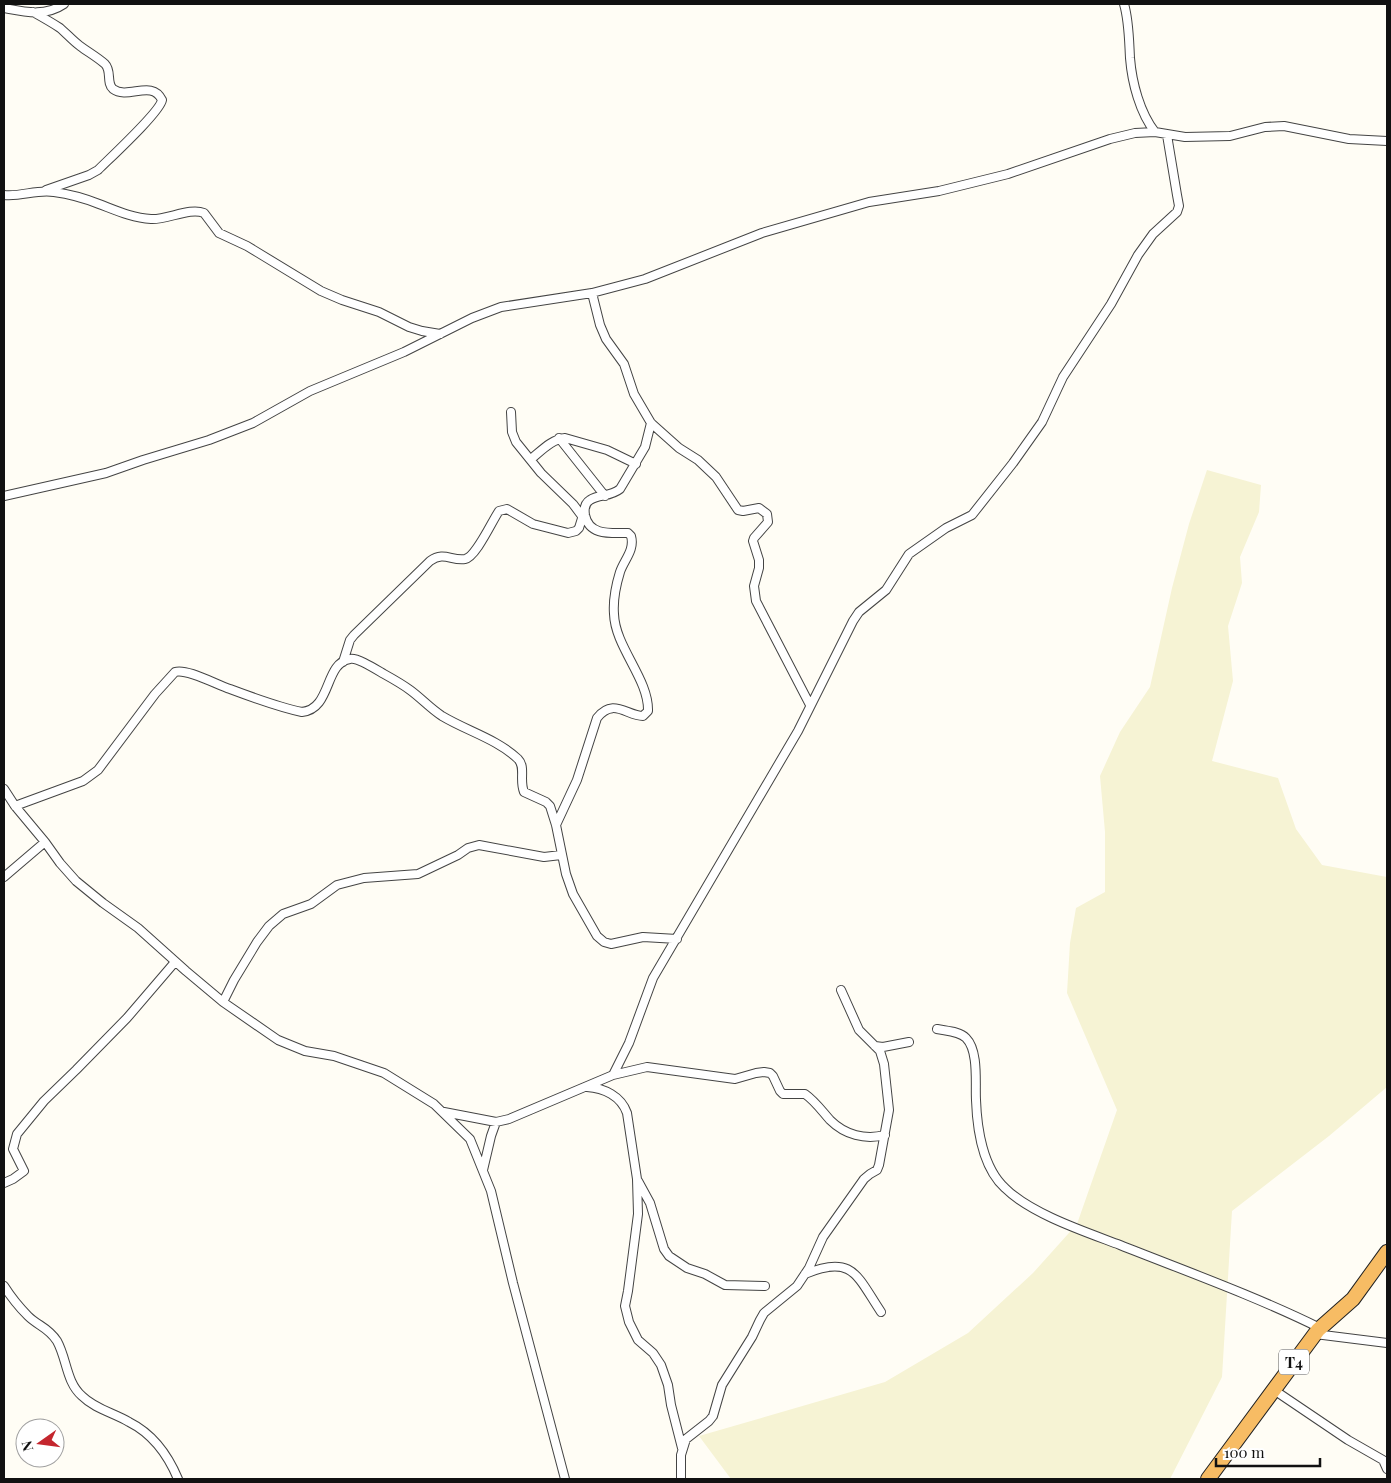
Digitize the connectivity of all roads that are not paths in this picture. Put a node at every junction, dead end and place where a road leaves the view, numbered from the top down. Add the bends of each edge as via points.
1 (64, 4) edge
2 (1124, 4) edge
3 (4, 8) edge
4 (33, 12) junction
5 (1155, 132) junction
6 (1167, 135) junction
7 (1387, 141) edge
8 (42, 191) junction
9 (4, 195) edge
10 (592, 293) junction
11 (440, 334) junction
12 (511, 412) dead end
13 (651, 423) junction
14 (559, 438) junction
15 (531, 459) junction
16 (636, 464) junction
17 (4, 496) edge
18 (605, 496) junction
19 (584, 513) junction
20 (343, 662) junction
21 (810, 705) junction
22 (4, 789) edge
23 (15, 806) junction
24 (556, 825) junction
25 (45, 842) junction
26 (561, 855) junction
27 (4, 877) edge
28 (677, 939) junction
29 (175, 962) junction
30 (841, 990) dead end
31 (223, 1002) junction
32 (937, 1029) dead end
33 (909, 1042) dead end
34 (875, 1046) junction
35 (613, 1075) junction
36 (585, 1087) junction
37 (444, 1112) junction
38 (496, 1122) junction
39 (885, 1135) junction
40 (483, 1170) junction
41 (637, 1179) junction
42 (4, 1183) edge
43 (1387, 1252) edge
44 (805, 1274) junction
45 (4, 1286) edge
46 (765, 1286) dead end
47 (881, 1312) dead end
48 (1317, 1331) junction
49 (1387, 1343) edge
50 (1274, 1390) junction
51 (682, 1448) junction
52 (1387, 1469) edge
53 (178, 1479) edge
54 (565, 1479) edge
55 (680, 1479) edge
56 (1208, 1479) edge

1 - 4 street via 50,12
2 - 5 street via 1132,70 1142,111
3 - 4 street
4 - 8 street via 106,65 110,84 115,90 149,90 162,100 152,116 98,170
5 - 6 street
5 - 10 street via 1110,139 982,181 869,202 806,219 645,280
6 - 7 street via 1230,136 1284,126 1348,139
6 - 21 street via 1177,212 1144,246 1063,377 1042,422 1013,463 972,515 946,528 909,554 886,590 859,612
8 - 9 street
8 - 11 street via 76,196 144,219 164,219 188,212 204,213 219,233 247,246 321,291 379,312 409,327
10 - 11 street via 501,307
10 - 13 street via 606,339 624,364 634,394
11 - 17 street via 209,440 106,473
12 - 15 street via 512,434
13 - 16 street via 645,447
13 - 21 street via 716,476 738,510 759,508 767,514 768,522 753,541 759,560 754,594
14 - 15 street
14 - 16 street via 607,450
14 - 18 street
15 - 19 street via 564,497
16 - 18 street via 620,489
18 - 19 street via 589,501
19 - 20 street via 578,530 568,533 533,524 507,509 502,510 472,555 465,559 434,558 350,640
19 - 24 street via 589,525 598,532 628,533 631,536 632,547 618,581 614,614 621,643 634,668 648,711 639,716 612,709 596,718 577,780
20 - 23 street via 319,704 314,710 302,712 179,670 150,701 98,770 83,781
20 - 24 street via 353,659 375,668 408,688 442,716 488,738 514,756 522,763 524,792 546,802
21 - 28 street via 776,772
22 - 23 street
23 - 25 street
24 - 26 street
25 - 27 street
25 - 29 street via 76,880 138,928
26 - 28 street via 573,894 597,936 604,942
26 - 31 street via 539,856 479,845 418,874 364,878 336,885 316,902 288,911 270,926 257,942
28 - 35 street via 653,978
29 - 31 street
29 - 42 street via 127,1018 44,1101 17,1134 13,1149 24,1171
30 - 34 street via 860,1030
31 - 37 street via 278,1040 384,1074
32 - 48 street via 962,1035 968,1041 975,1068 980,1132 987,1160 1004,1188 1019,1200 1071,1226 1280,1308
33 - 34 street
34 - 39 street via 882,1056 888,1099
35 - 36 street
35 - 39 street via 647,1067 735,1079 770,1073 780,1091 784,1094 805,1094 844,1130 869,1138
36 - 38 street
36 - 41 street via 604,1090 624,1106
37 - 38 street
37 - 40 street via 470,1139
38 - 40 street
39 - 44 street via 878,1169 864,1179 843,1207 823,1236
40 - 54 street
41 - 46 street via 650,1204 668,1256 725,1285
41 - 51 street via 638,1214 625,1310 637,1338 654,1353 668,1384
43 - 48 highway, T4 via 1353,1299
44 - 47 street via 829,1266 848,1268
44 - 51 street via 794,1290 764,1312 722,1385 709,1421 689,1436
45 - 53 street via 30,1318 42,1324 57,1341 67,1371 82,1396 143,1431 168,1457
48 - 49 street
48 - 50 highway, T4
50 - 52 street via 1383,1460
50 - 56 highway, T4
51 - 55 street

